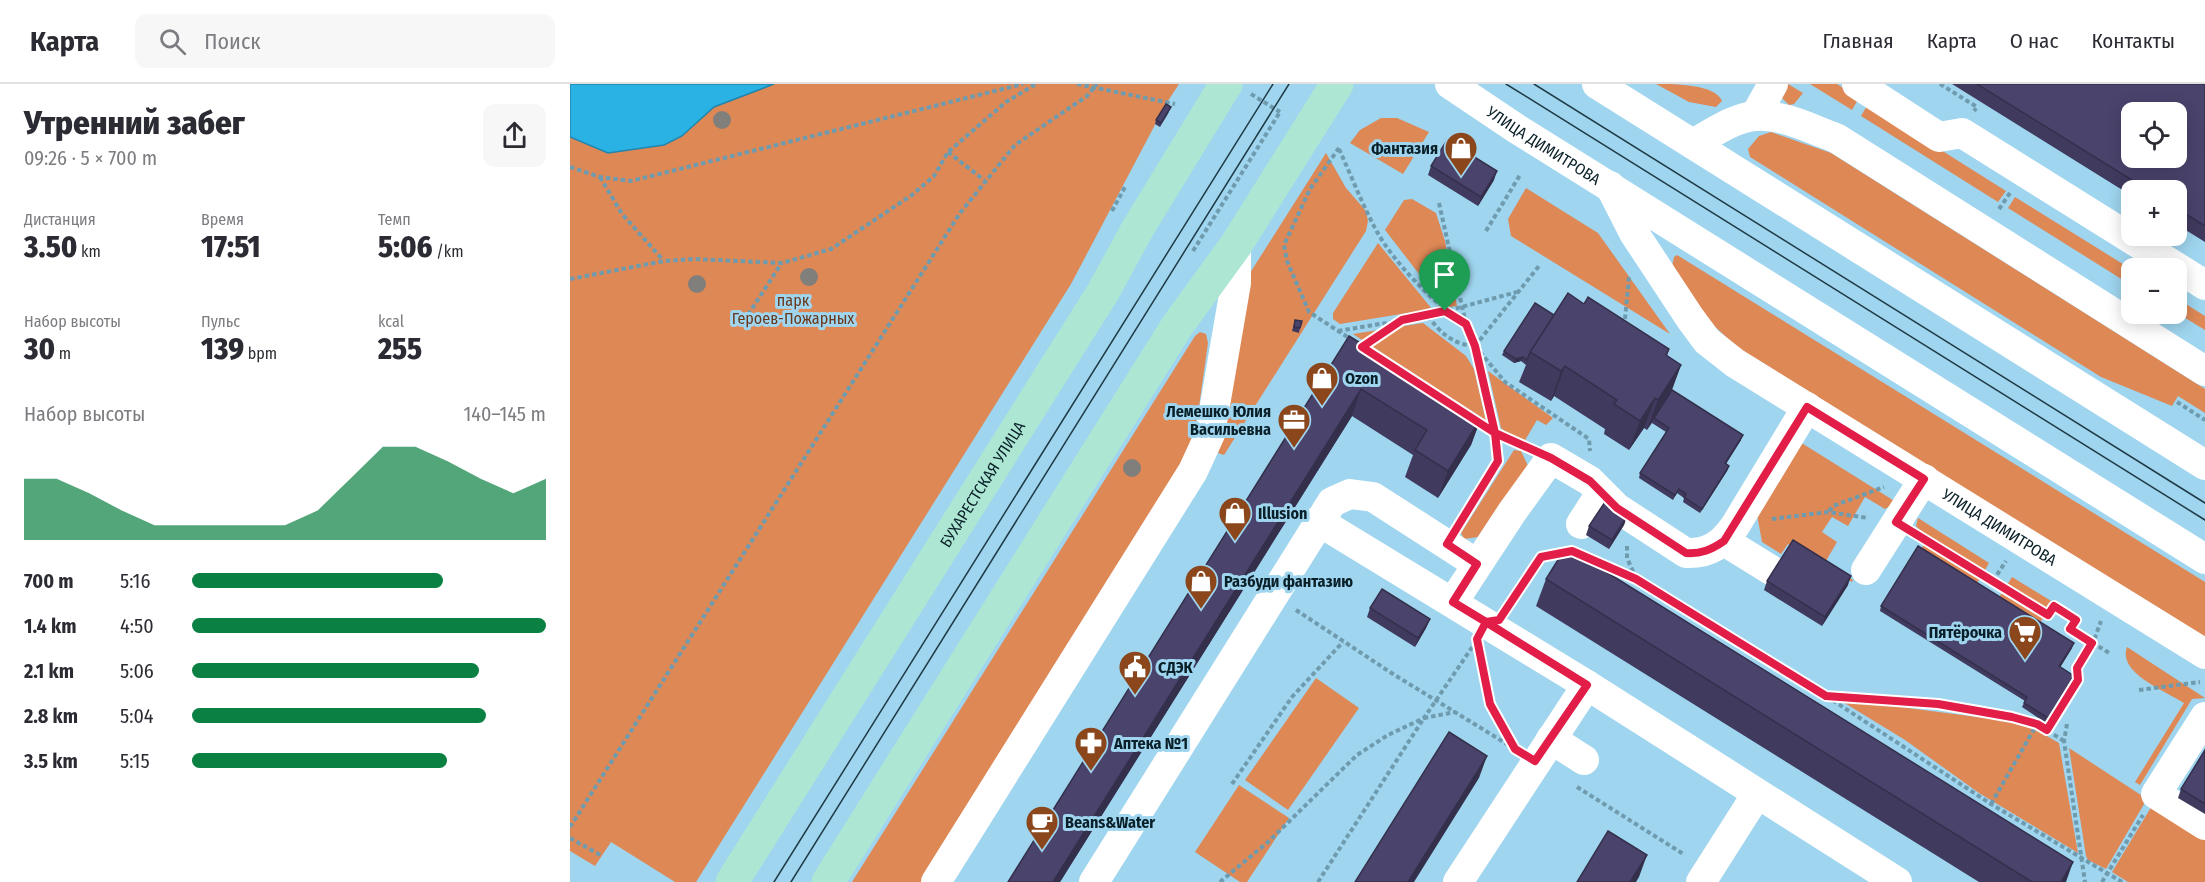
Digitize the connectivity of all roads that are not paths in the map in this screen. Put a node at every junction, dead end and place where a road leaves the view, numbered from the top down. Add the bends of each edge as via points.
1 (1337, 84) edge
2 (1450, 84) edge
3 (1597, 84) edge
4 (1773, 84) edge
5 (1857, 84) edge
6 (1239, 89) edge
7 (1755, 116) junction
8 (1693, 144) junction
9 (1610, 186) junction
10 (1236, 245) junction
11 (2205, 285) edge
12 (2205, 371) edge
13 (1807, 407) junction
14 (2205, 465) edge
15 (1924, 479) junction
16 (1601, 493) junction
17 (1318, 521) junction
18 (1581, 524) dead end
19 (1730, 533) junction
20 (2205, 559) edge
21 (1477, 564) junction
22 (1772, 570) edge
23 (1866, 570) dead end
24 (1453, 602) junction
25 (2204, 668) edge
26 (1587, 685) junction
27 (2205, 717) edge
28 (1534, 750) junction
29 (1579, 773) road end
30 (1757, 794) junction
31 (2205, 825) edge
32 (1705, 876) edge
33 (732, 882) edge
34 (828, 882) edge
35 (936, 882) edge
36 (1094, 882) edge
37 (1458, 882) edge
38 (1897, 882) edge

1 - 10 main road
2 - 9 street, УЛИЦА ДИМИТРОВА
3 - 8 street
4 - 7 street
5 - 11 street via 1939,138 1962,133
6 - 33 main road, БУХАРЕСТСКАЯ УЛИЦА via 1138,228 1103,292
7 - 8 street
7 - 12 street via 1782,119 1836,138
8 - 14 street
9 - 13 street, УЛИЦА ДИМИТРОВА via 1634,233 1707,341
9 - 20 street, УЛИЦА ДИМИТРОВА
10 - 34 main road via 1176,326
10 - 35 street via 1236,283 1210,434 1193,471
13 - 15 street, УЛИЦА ДИМИТРОВА
13 - 19 street
15 - 23 street
15 - 25 street, УЛИЦА ДИМИТРОВА
16 - 18 street
16 - 19 street via 1617,508 1686,553 1712,549
16 - 21 street via 1590,481 1551,458
17 - 21 street via 1332,502 1350,494 1373,497
17 - 24 street
17 - 36 street
19 - 22 street
21 - 24 street
24 - 26 street
26 - 28 street
26 - 30 street
27 - 31 street via 2156,794
28 - 29 street
28 - 37 street
30 - 32 street
30 - 38 street

